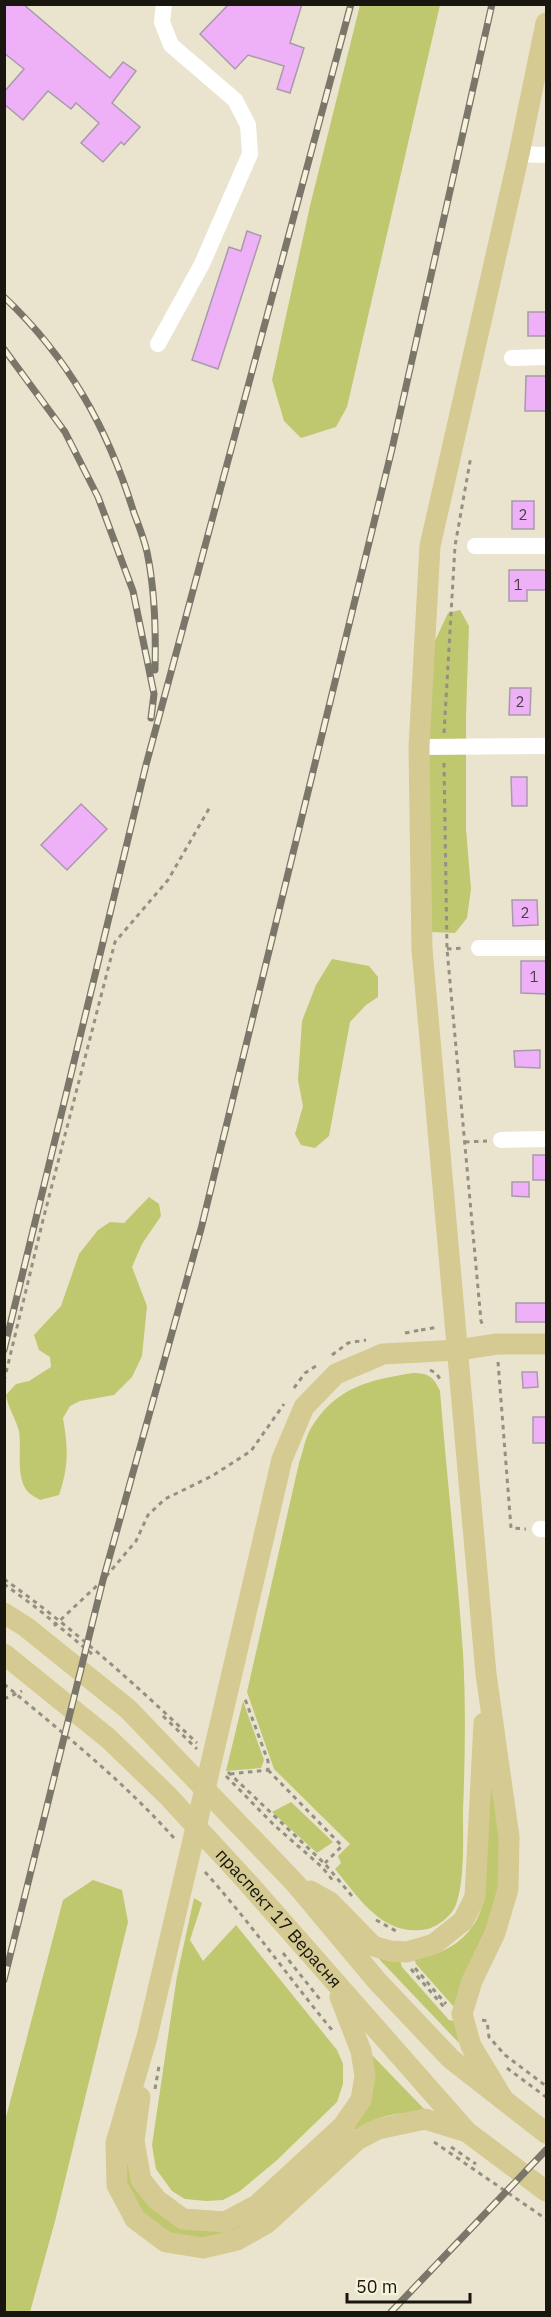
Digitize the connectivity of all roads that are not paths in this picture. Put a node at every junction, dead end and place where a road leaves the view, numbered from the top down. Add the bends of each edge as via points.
1 (164, 4) edge
2 (546, 22) edge
3 (519, 154) junction
4 (546, 155) edge
5 (158, 344) dead end
6 (546, 357) edge
7 (512, 358) dead end
8 (475, 546) dead end
9 (546, 546) edge
10 (546, 746) edge
11 (419, 747) junction
12 (479, 948) dead end
13 (546, 948) edge
14 (546, 1139) edge
15 (501, 1140) road end
16 (546, 1344) edge
17 (458, 1350) junction
18 (4, 1613) edge
19 (4, 1654) edge
20 (486, 1674) junction
21 (295, 1883) junction
22 (335, 1984) junction
23 (147, 2037) junction
24 (502, 2097) junction
25 (467, 2132) junction
26 (546, 2133) edge
27 (546, 2191) edge

1 - 5 street via 162,21 171,45 235,100 248,125 250,154 202,264
2 - 3 main road
3 - 4 street
3 - 11 main road via 430,546
6 - 7 street
8 - 9 street
10 - 11 street
11 - 17 main road via 422,949
12 - 13 street
14 - 15 street
16 - 17 main road via 498,1351
17 - 20 main road
17 - 23 main road via 383,1354 336,1374 304,1407 282,1459
18 - 21 main road, праспект 17 Верасня via 129,1709
19 - 22 main road, праспект 17 Верасня via 109,1739 168,1796
20 - 21 main road via 475,1897 463,1921 434,1944 407,1952 390,1951 373,1946 330,1902
20 - 24 main road via 509,1837 508,1889 462,2014 471,2046
21 - 24 main road, праспект 17 Верасня via 377,1981 451,2059
22 - 23 main road via 361,2051 361,2100 343,2126 257,2205 225,2222 183,2219 157,2200 141,2181 134,2141
22 - 25 main road, праспект 17 Верасня
23 - 25 main road via 116,2144 117,2185 135,2219 166,2242 203,2248 237,2240 267,2223 357,2140 378,2129 425,2119
24 - 26 main road, праспект 17 Верасня
25 - 27 main road, праспект 17 Верасня

